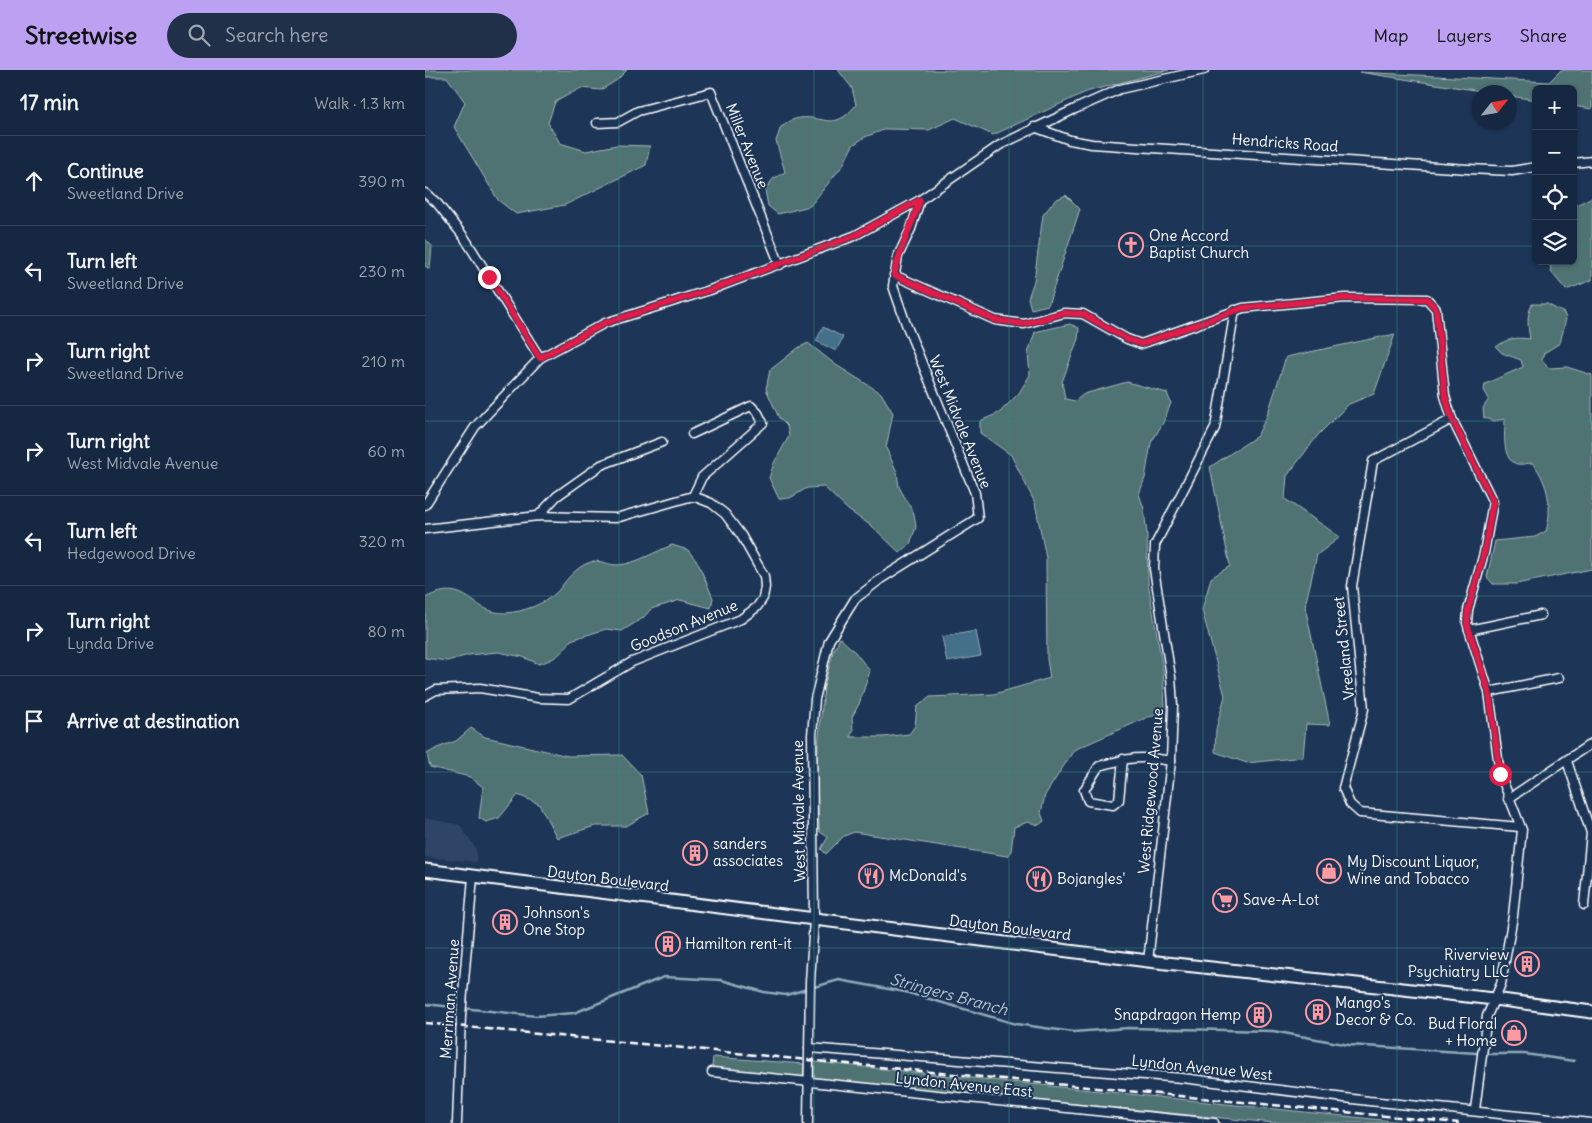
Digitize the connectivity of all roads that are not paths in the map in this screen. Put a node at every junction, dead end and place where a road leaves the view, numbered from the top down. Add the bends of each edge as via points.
1 (1204, 70) edge
2 (597, 123) dead end
3 (1034, 127) junction
4 (1592, 161) edge
5 (1577, 163) edge
6 (1532, 168) edge
7 (425, 193) edge
8 (920, 200) junction
9 (780, 265) junction
10 (894, 275) junction
11 (1235, 310) junction
12 (540, 358) junction
13 (1452, 419) junction
14 (692, 434) dead end
15 (662, 442) dead end
16 (693, 496) junction
17 (425, 505) edge
18 (538, 516) junction
19 (425, 529) edge
20 (1541, 615) dead end
21 (1469, 630) junction
22 (1559, 678) dead end
23 (1489, 692) junction
24 (425, 696) edge
25 (1592, 743) edge
26 (1123, 759) junction
27 (1171, 761) junction
28 (1567, 761) junction
29 (1508, 799) junction
30 (1520, 827) junction
31 (425, 870) edge
32 (473, 877) junction
33 (1584, 905) dead end
34 (815, 919) junction
35 (1148, 961) junction
36 (1494, 999) junction
37 (1592, 1012) edge
38 (809, 1048) junction
39 (712, 1072) dead end
40 (809, 1084) junction
41 (1475, 1110) junction
42 (1117, 1114) junction
43 (457, 1123) edge
44 (807, 1123) edge
45 (1116, 1123) edge
46 (1214, 1123) edge
47 (1591, 1123) edge

1 - 3 street via 1120,89
2 - 9 street, Miller Avenue via 618,122 638,111 711,92
3 - 6 street, Hendricks Road via 1092,144 1468,169
3 - 8 street via 1000,145
4 - 5 street
7 - 12 street via 437,202 459,231
8 - 9 street via 854,236
8 - 10 street, West Midvale Avenue
9 - 12 street via 605,323
10 - 11 street via 995,320 1024,324 1063,313 1083,314 1141,344
10 - 34 street, West Midvale Avenue via 893,286 906,324 975,492 978,518 882,578 855,600 829,641 815,699 812,735
11 - 13 street via 1345,298 1427,299 1436,309 1445,396
11 - 27 street, West Ridgewood Avenue via 1215,428 1155,545 1154,569 1171,677
12 - 17 street via 475,427
13 - 21 street via 1493,502 1484,553 1468,610
13 - 30 street, Vreeland Street via 1373,461 1352,586 1365,708 1343,788 1350,804 1360,813
14 - 16 street via 751,406 763,423 702,478
15 - 18 street via 601,465 557,496
16 - 18 street via 616,518
16 - 24 street, Goodson Avenue via 711,503 725,514 764,576 763,598 750,613 706,635 632,662 569,699 538,698 480,688 436,690
18 - 19 street
20 - 21 street
21 - 23 street
22 - 23 street
23 - 29 street via 1500,774
25 - 28 street
26 - 26 street via 1099,766 1085,790 1088,800 1113,805 1119,800
26 - 27 street via 1146,756
27 - 35 street, West Ridgewood Avenue
28 - 29 street
28 - 33 street via 1591,833
29 - 30 street
30 - 36 street via 1514,911 1501,984
31 - 32 main road, Dayton Boulevard
32 - 34 main road, Dayton Boulevard
32 - 43 street, Merriman Avenue via 461,1016
34 - 35 main road, Dayton Boulevard
34 - 38 street
35 - 36 main road, Dayton Boulevard
36 - 37 main road, Dayton Boulevard
36 - 41 street via 1487,1016
38 - 40 street
38 - 41 street, Lyndon Avenue West via 1182,1078 1369,1101
39 - 40 street, Lyndon Avenue East
40 - 42 street, Lyndon Avenue East
40 - 44 street
41 - 47 street, Lyndon Avenue West
42 - 45 street
42 - 46 street, Lyndon Avenue East

